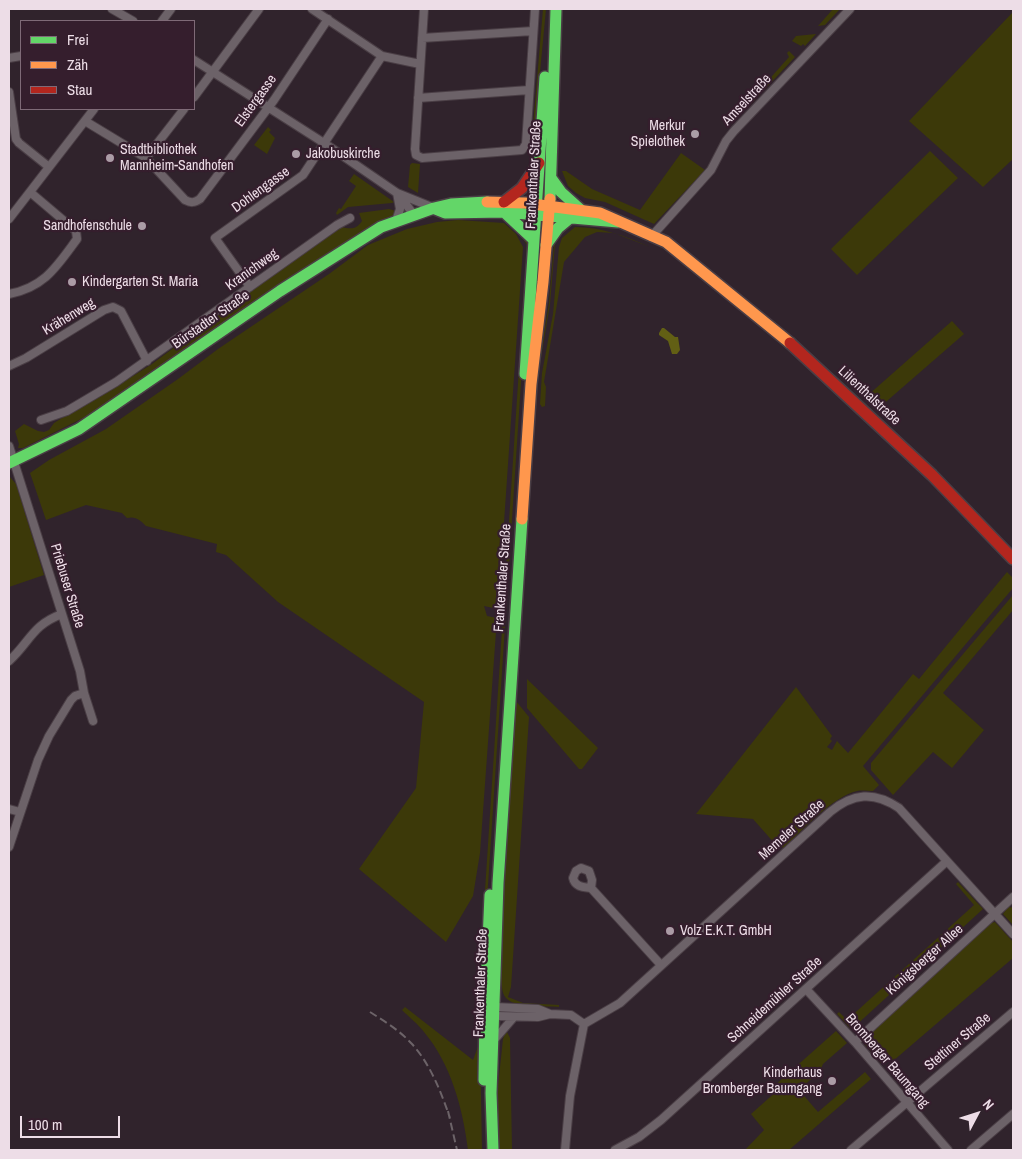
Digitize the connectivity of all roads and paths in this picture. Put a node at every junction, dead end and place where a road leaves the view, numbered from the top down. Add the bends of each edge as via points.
1 (112, 9) edge
2 (171, 9) edge
3 (259, 9) edge
4 (312, 9) edge
5 (424, 9) edge
6 (535, 9) edge
7 (549, 9) edge
8 (556, 9) edge
9 (850, 9) edge
10 (131, 20) edge
11 (163, 20) edge
12 (328, 20) junction
13 (533, 31) junction
14 (422, 38) junction
15 (382, 56) junction
16 (195, 61) edge
17 (420, 64) junction
18 (213, 72) junction
19 (529, 90) junction
20 (9, 92) edge
21 (195, 96) edge
22 (418, 98) junction
23 (268, 107) junction
24 (93, 110) edge
25 (183, 110) edge
26 (84, 121) junction
27 (12, 135) edge
28 (324, 143) junction
29 (146, 158) junction
30 (538, 163) junction
31 (49, 167) junction
32 (551, 178) junction
33 (30, 192) junction
34 (397, 194) junction
35 (504, 207) junction
36 (434, 208) junction
37 (536, 210) junction
38 (581, 210) junction
39 (548, 211) junction
40 (414, 215) junction
41 (350, 218) dead end
42 (570, 218) junction
43 (9, 219) edge
44 (396, 221) junction
45 (619, 222) junction
46 (651, 237) junction
47 (534, 240) junction
48 (546, 245) junction
49 (250, 287) junction
50 (9, 294) edge
51 (147, 361) junction
52 (9, 366) edge
53 (41, 420) dead end
54 (9, 446) edge
55 (11, 462) edge
56 (1013, 558) edge
57 (62, 614) junction
58 (9, 661) edge
59 (84, 694) junction
60 (92, 721) dead end
61 (9, 809) edge
62 (20, 812) junction
63 (9, 847) edge
64 (947, 860) junction
65 (591, 888) dead end
66 (1013, 897) edge
67 (995, 914) junction
68 (1013, 934) edge
69 (661, 965) junction
70 (806, 989) junction
71 (492, 1011) junction
72 (1013, 1012) edge
73 (550, 1014) junction
74 (514, 1017) junction
75 (584, 1024) junction
76 (494, 1040) junction
77 (855, 1042) junction
78 (907, 1102) junction
79 (1013, 1114) edge
80 (486, 1150) edge
81 (493, 1150) edge
82 (565, 1150) edge
83 (615, 1150) edge
84 (851, 1150) edge
85 (948, 1150) edge
86 (972, 1150) edge

1 - 10 street
2 - 11 street
3 - 18 street
4 - 12 street
5 - 14 street
6 - 13 street
7 - 30 main road, Frankenthaler Straße
8 - 32 main road, Frankenthaler Straße
9 - 46 street, Amselstraße via 734,131 711,170
12 - 15 street
12 - 23 street, Elstergasse
13 - 14 street
13 - 19 street
14 - 17 street
15 - 17 street
15 - 28 street, Dohlengasse
16 - 18 street
17 - 22 street
18 - 21 street
18 - 23 street
19 - 22 street
19 - 22 street via 526,144 522,150 422,158 416,155
20 - 27 street
23 - 28 street
23 - 29 street, Elstergasse via 196,202 184,200
24 - 26 street
25 - 29 street
26 - 29 street, Elstergasse
26 - 31 street
27 - 31 street
28 - 34 street
28 - 49 street, Dohlengasse via 303,175 215,238
30 - 35 main road via 522,188
30 - 37 main road, Frankenthaler Straße
31 - 33 street
32 - 38 main road
32 - 39 main road, Frankenthaler Straße
33 - 43 street
33 - 50 street via 76,230 77,239 48,276 28,288
34 - 36 street
34 - 40 street
34 - 44 street via 400,209
35 - 36 main road, Bürstadter Straße via 470,202
35 - 37 main road, Bürstadter Straße
35 - 47 main road
36 - 40 main road, Bürstadter Straße
37 - 39 main road, Bürstadter Straße
37 - 47 main road, Frankenthaler Straße
38 - 39 main road, Lilienthalstraße
38 - 45 main road, Lilienthalstraße via 610,216
39 - 42 main road, Lilienthalstraße
39 - 48 main road, Frankenthaler Straße
40 - 44 main road, Bürstadter Straße
41 - 49 street, Kranichweg
42 - 45 main road, Lilienthalstraße
42 - 48 main road
44 - 55 main road, Bürstadter Straße via 367,235 280,291 87,424
45 - 46 main road, Lilienthalstraße
46 - 56 main road, Lilienthalstraße via 666,242 785,340 932,475
47 - 71 main road, Frankenthaler Straße via 493,855
48 - 71 main road, Frankenthaler Straße via 530,394
49 - 51 street, Kranichweg
51 - 52 street, Krähenweg via 121,311 113,308 104,310
51 - 53 street, Kranichweg via 67,411
54 - 55 street, Priebuser Straße
55 - 57 street, Priebuser Straße
57 - 58 street via 49,619 36,630
57 - 59 street, Priebuser Straße
59 - 60 street, Priebuser Straße
59 - 62 street via 71,700 49,736
61 - 62 street
62 - 63 street
64 - 67 street, Memeler Straße
64 - 69 street, Memeler Straße via 892,803 872,797 851,799 830,812
64 - 70 street, Schneidemühler Straße
65 - 69 street
66 - 67 street, Königsberger Allee
67 - 68 street, Memeler Straße
67 - 77 street, Königsberger Allee
69 - 75 street, Memeler Straße via 620,1002
70 - 77 street, Bromberger Baumgang
70 - 83 street, Schneidemühler Straße via 661,1120
71 - 73 street via 538,1009
71 - 74 street
71 - 76 main road, Frankenthaler Straße
71 - 80 main road, Frankenthaler Straße
72 - 78 street, Stettiner Straße
73 - 74 street
73 - 75 street via 570,1015
74 - 76 street
75 - 82 street via 570,1096
76 - 81 main road, Frankenthaler Straße
77 - 78 street, Bromberger Baumgang
78 - 84 street, Stettiner Straße
78 - 85 street, Bromberger Baumgang
79 - 86 street

